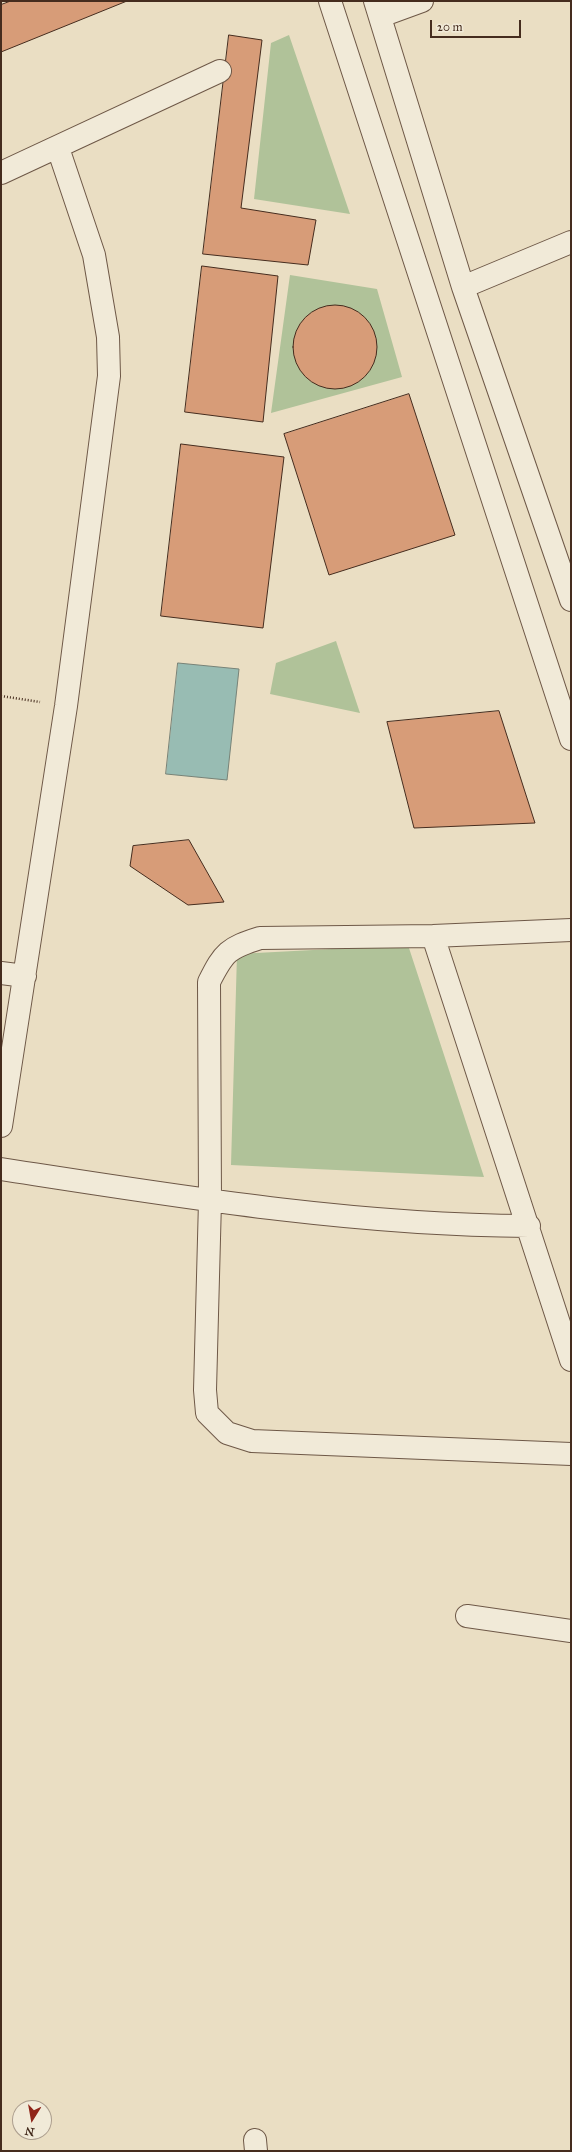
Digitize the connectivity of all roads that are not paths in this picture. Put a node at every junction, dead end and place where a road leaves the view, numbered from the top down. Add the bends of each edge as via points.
1 (330, 1) edge
2 (422, 1) edge
3 (378, 8) edge
4 (220, 71) dead end
5 (58, 148) junction
6 (1, 173) edge
7 (571, 242) edge
8 (463, 287) junction
9 (567, 577) edge
10 (571, 600) edge
11 (567, 716) edge
12 (571, 739) edge
13 (571, 930) edge
14 (433, 936) junction
15 (1, 973) edge
16 (25, 976) junction
17 (1, 1126) edge
18 (1, 1169) edge
19 (210, 1201) junction
20 (528, 1226) junction
21 (571, 1360) edge
22 (571, 1454) edge
23 (467, 1616) dead end
24 (571, 1631) edge

1 - 11 street
2 - 3 street
3 - 8 street
4 - 5 street
5 - 6 street
5 - 16 street via 94,255 108,337 109,376 66,706
7 - 8 street
8 - 9 street
9 - 10 street
11 - 12 street
13 - 14 street
14 - 19 street via 260,938 236,945 220,960 209,982
14 - 20 street
15 - 16 street
16 - 17 street
18 - 19 street
19 - 20 street via 257,1208 452,1225
19 - 22 street via 204,1390 207,1413 227,1433 252,1441
20 - 21 street
23 - 24 street

